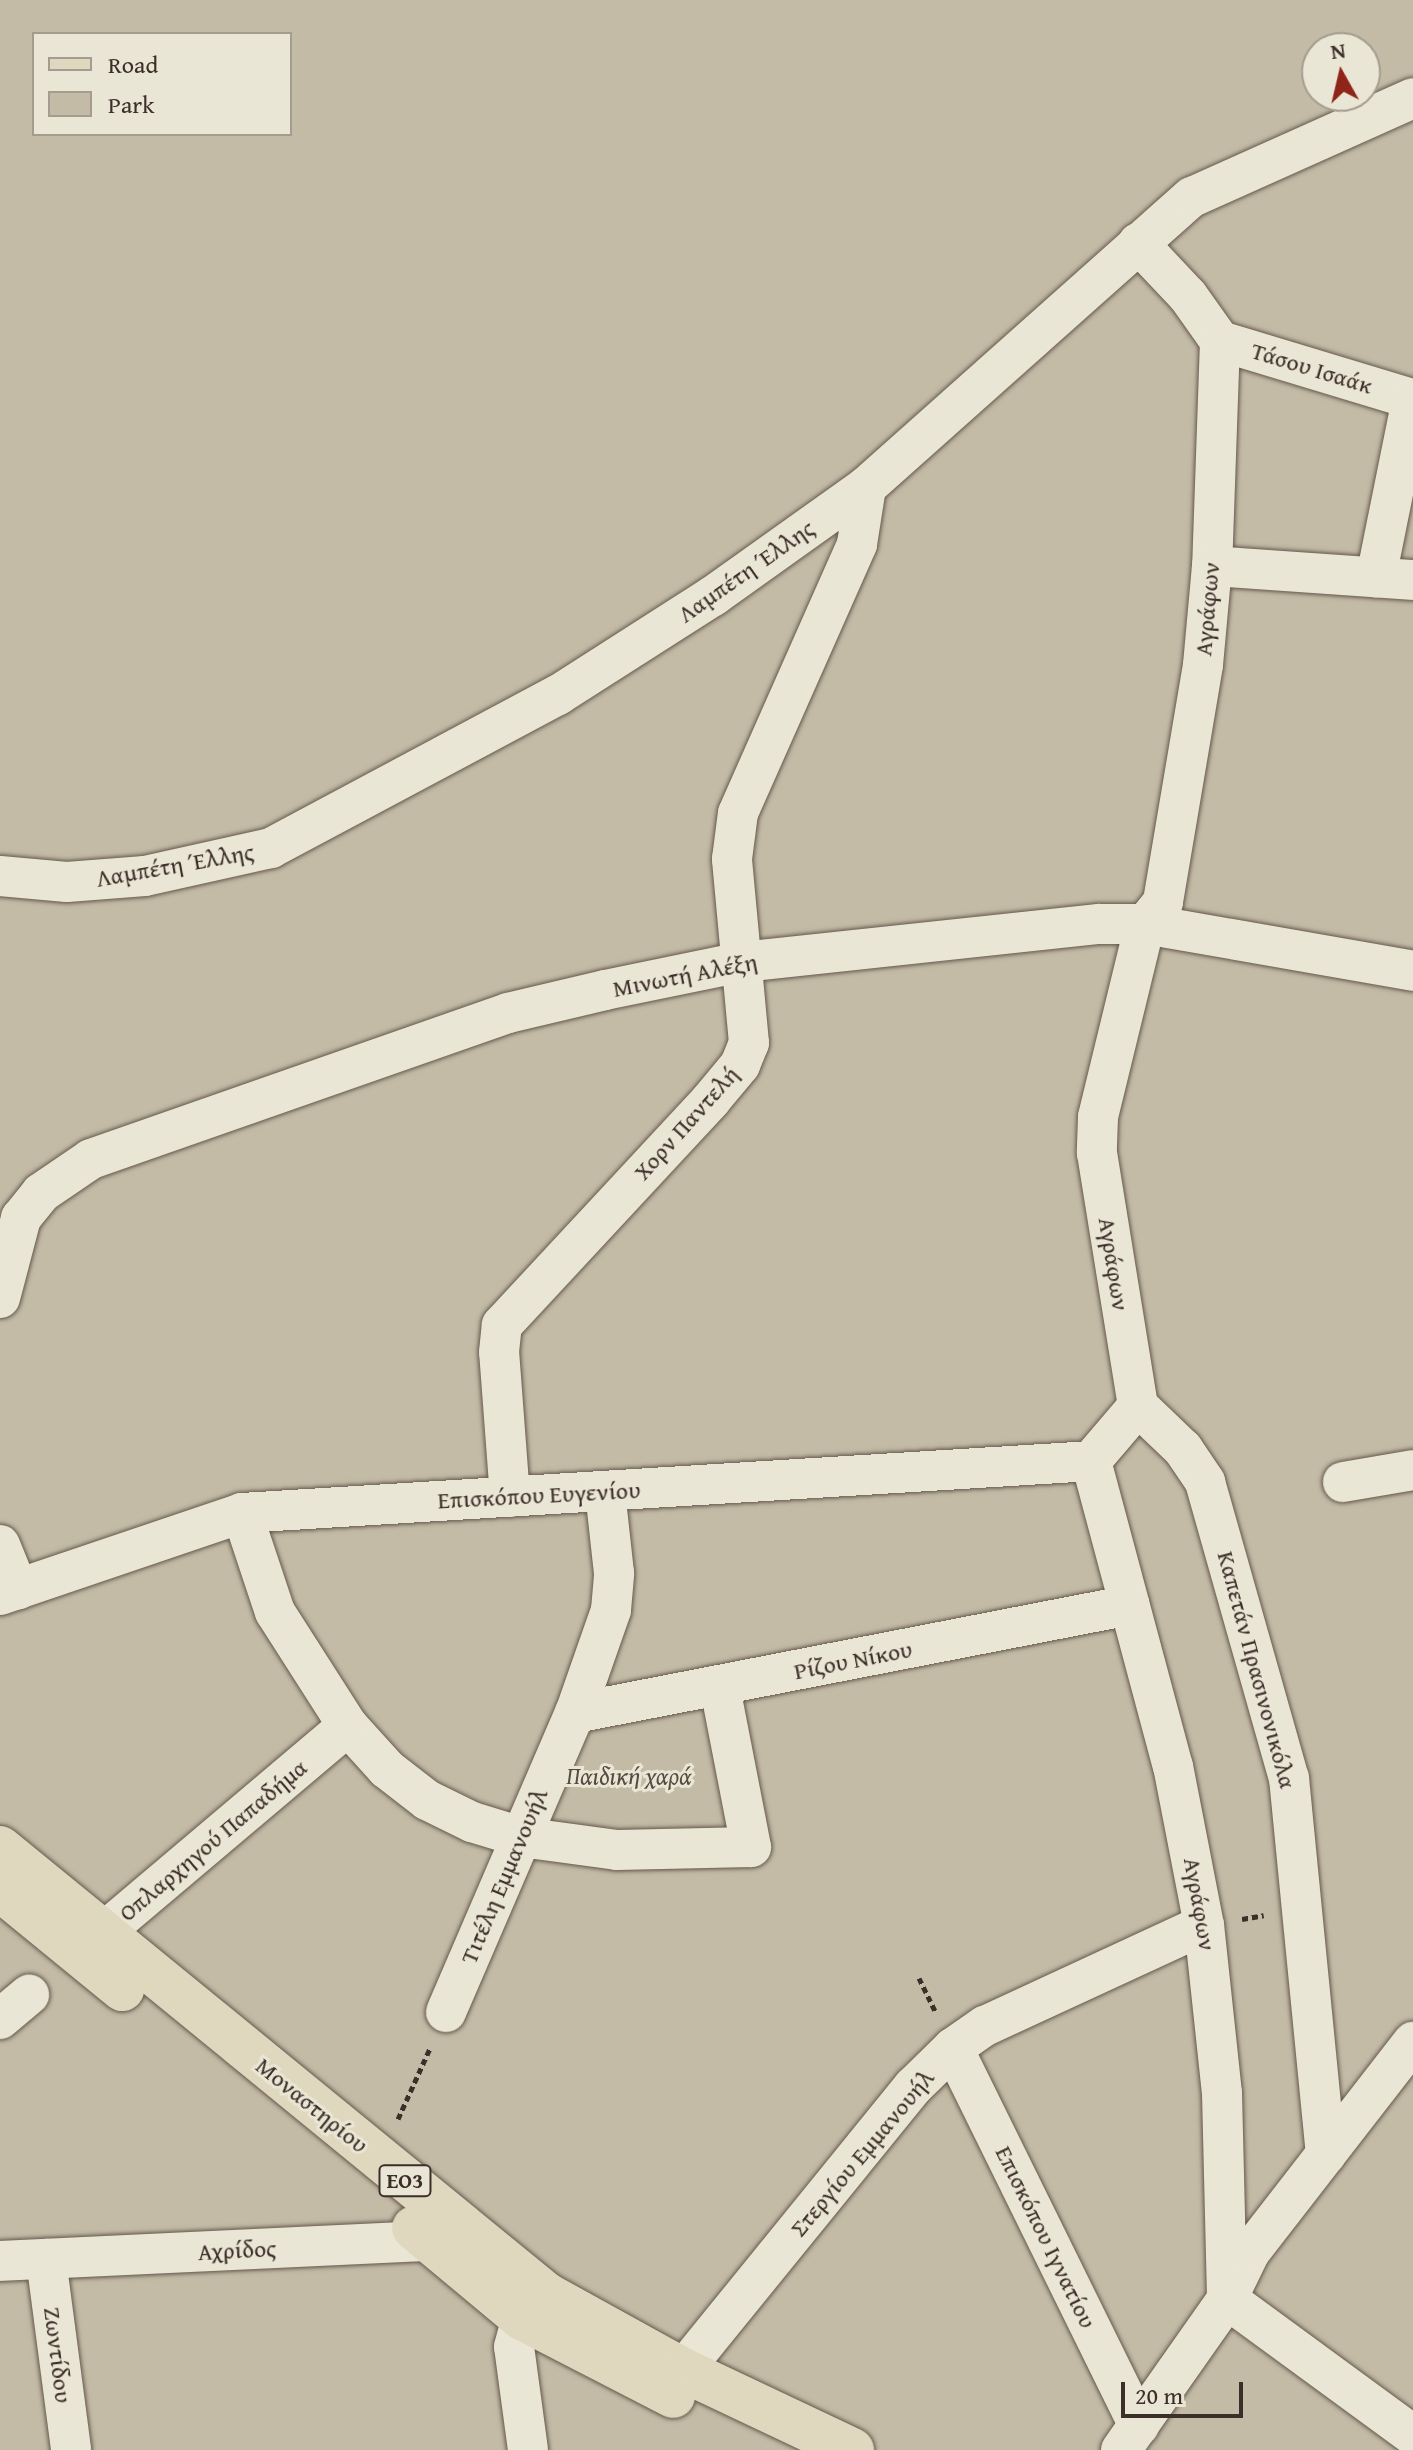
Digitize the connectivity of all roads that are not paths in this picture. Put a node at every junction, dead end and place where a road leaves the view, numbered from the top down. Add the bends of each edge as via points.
1 (1413, 98) edge
2 (1138, 243) junction
3 (1220, 341) junction
4 (866, 487) junction
5 (1212, 566) junction
6 (1394, 578) edge
7 (0, 876) edge
8 (1145, 924) junction
9 (742, 962) junction
10 (1413, 971) edge
11 (10, 1218) edge
12 (0, 1298) edge
13 (1138, 1406) junction
14 (1091, 1461) junction
15 (1413, 1470) edge
16 (1343, 1482) dead end
17 (605, 1491) junction
18 (510, 1497) junction
19 (242, 1513) junction
20 (0, 1545) edge
21 (9, 1592) edge
22 (1130, 1605) junction
23 (720, 1687) junction
24 (575, 1713) junction
25 (348, 1726) junction
26 (521, 1837) junction
27 (0, 1848) edge
28 (0, 1889) edge
29 (1204, 1925) junction
30 (90, 1943) junction
31 (446, 2012) road end
32 (1413, 2042) edge
33 (953, 2048) junction
34 (1326, 2154) junction
35 (473, 2239) junction
36 (430, 2241) junction
37 (46, 2259) junction
38 (0, 2261) edge
39 (1227, 2299) junction
40 (534, 2306) junction
41 (683, 2370) junction
42 (1413, 2435) edge
43 (1130, 2438) edge
44 (71, 2450) edge
45 (528, 2450) edge
46 (783, 2450) edge
47 (852, 2450) edge

1 - 2 street, Λαμπέτη Έλλης via 1192,197
2 - 3 street via 1188,296
2 - 4 street, Λαμπέτη Έλλης
3 - 5 street, Αγράφων
3 - 6 street, Τάσου Ισαάκ via 1412,399
4 - 7 street, Λαμπέτη Έλλης via 713,596 558,695 271,848 145,876 67,882
4 - 9 street, Χορν Παντελή via 857,544 738,813 732,859
5 - 6 street
5 - 8 street, Αγράφων via 1203,665 1163,902
8 - 9 street, Μινωτή Αλέξη via 1054,928
8 - 10 street, Μινωτή Αλέξη
8 - 13 street, Αγράφων via 1098,1117 1097,1153
9 - 11 street, Μινωτή Αλέξη via 508,1013 211,1116 91,1159
9 - 18 street, Χορν Παντελή via 749,1043 740,1065 502,1325 499,1352
11 - 12 street
13 - 14 street
13 - 34 street, Καπετάν Πρασινονικόλα via 1183,1449 1205,1482 1289,1778
14 - 17 street, Επισκόπου Ευγενίου
14 - 22 street, Αγράφων
15 - 16 street
17 - 18 street, Επισκόπου Ευγενίου
17 - 24 street, Τιτέλη Εμμανουήλ via 614,1573 611,1610
18 - 19 street, Επισκόπου Ευγενίου
19 - 21 street, Επισκόπου Ευγενίου
19 - 25 street via 275,1612
20 - 21 street
22 - 23 street, Ρίζου Νίκου
22 - 29 street, Αγράφων via 1173,1766
23 - 24 street, Ρίζου Νίκου
23 - 26 street via 751,1847 617,1850
24 - 26 street, Τιτέλη Εμμανουήλ
25 - 26 street via 387,1769 427,1800
25 - 30 street, Οπλαρχηγού Παπαδήμα
26 - 31 street, Τιτέλη Εμμανουήλ
27 - 30 main road, Μοναστηρίου / ΕΟ3
28 - 30 main road, Μοναστηρίου / ΕΟ3
29 - 33 street, Στεργίου Εμμανουήλ via 985,2026
29 - 39 street, Αγράφων via 1222,2093
30 - 35 main road, Μοναστηρίου / ΕΟ3 via 380,2161
30 - 36 main road, Μοναστηρίου / ΕΟ3
32 - 34 street
33 - 41 street, Στεργίου Εμμανουήλ via 913,2087
33 - 43 street, Επισκόπου Ιγνατίου
34 - 39 street via 1250,2252
35 - 36 street, Αχρίδος
35 - 40 main road, Μοναστηρίου / ΕΟ3
36 - 37 street, Αχρίδος
36 - 40 main road, Μοναστηρίου / ΕΟ3
37 - 38 street, Αχρίδος
37 - 44 street, Ζωντίδου
39 - 42 street
39 - 43 street
40 - 41 main road, Μοναστηρίου / ΕΟ3
40 - 45 street via 514,2347
40 - 46 main road, Μοναστηρίου / ΕΟ3
41 - 47 main road, Μοναστηρίου / ΕΟ3

